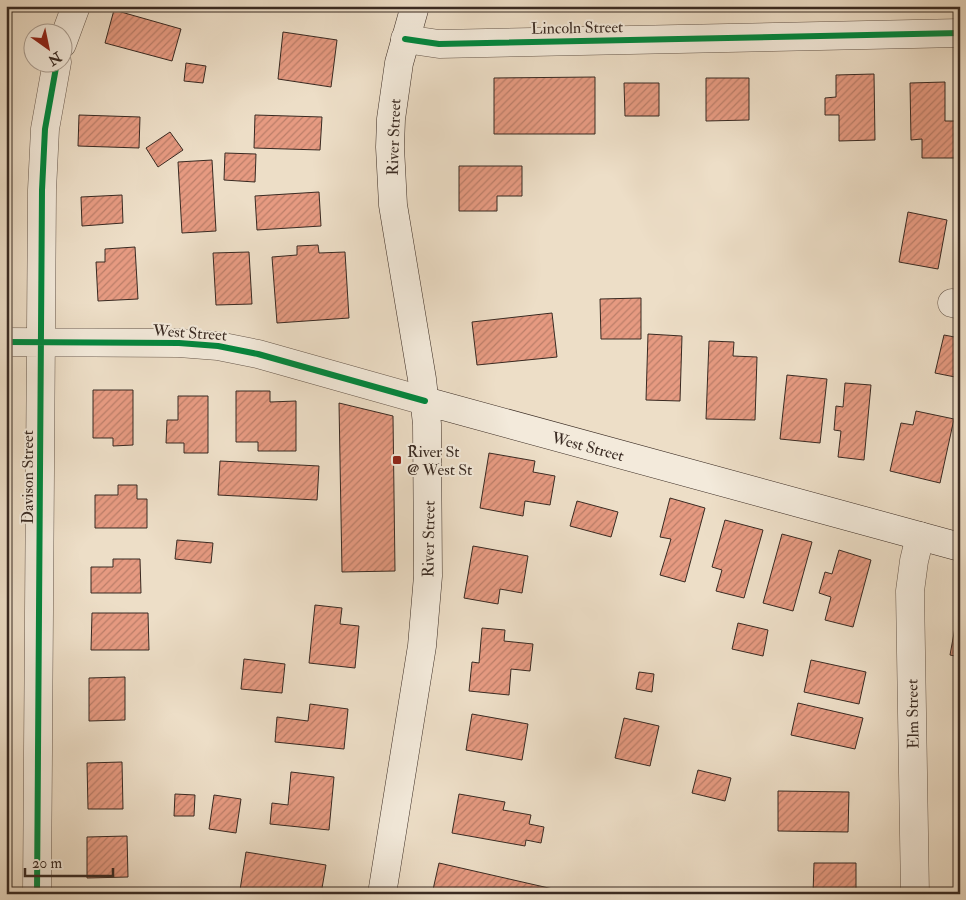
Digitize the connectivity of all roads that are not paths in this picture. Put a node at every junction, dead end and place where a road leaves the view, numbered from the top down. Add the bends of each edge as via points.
1 (76, 6) edge
2 (415, 6) edge
3 (70, 22) edge
4 (960, 33) edge
5 (404, 40) junction
6 (55, 72) edge
7 (6, 342) edge
8 (42, 342) junction
9 (425, 401) junction
10 (920, 536) junction
11 (960, 547) edge
12 (37, 894) edge
13 (382, 894) edge
14 (915, 894) edge

1 - 3 street
2 - 5 street, River Street
4 - 5 street, Lincoln Street via 439,44
5 - 9 street, River Street via 391,119 391,178 397,234
6 - 8 street, Davison Street via 44,158
7 - 8 street, West Street
8 - 9 street, West Street via 179,343 228,348
8 - 12 street, Davison Street
9 - 10 street, West Street
9 - 13 street, River Street via 429,537 426,610 417,685
10 - 11 street, West Street
10 - 14 street, Elm Street via 912,572 910,609

